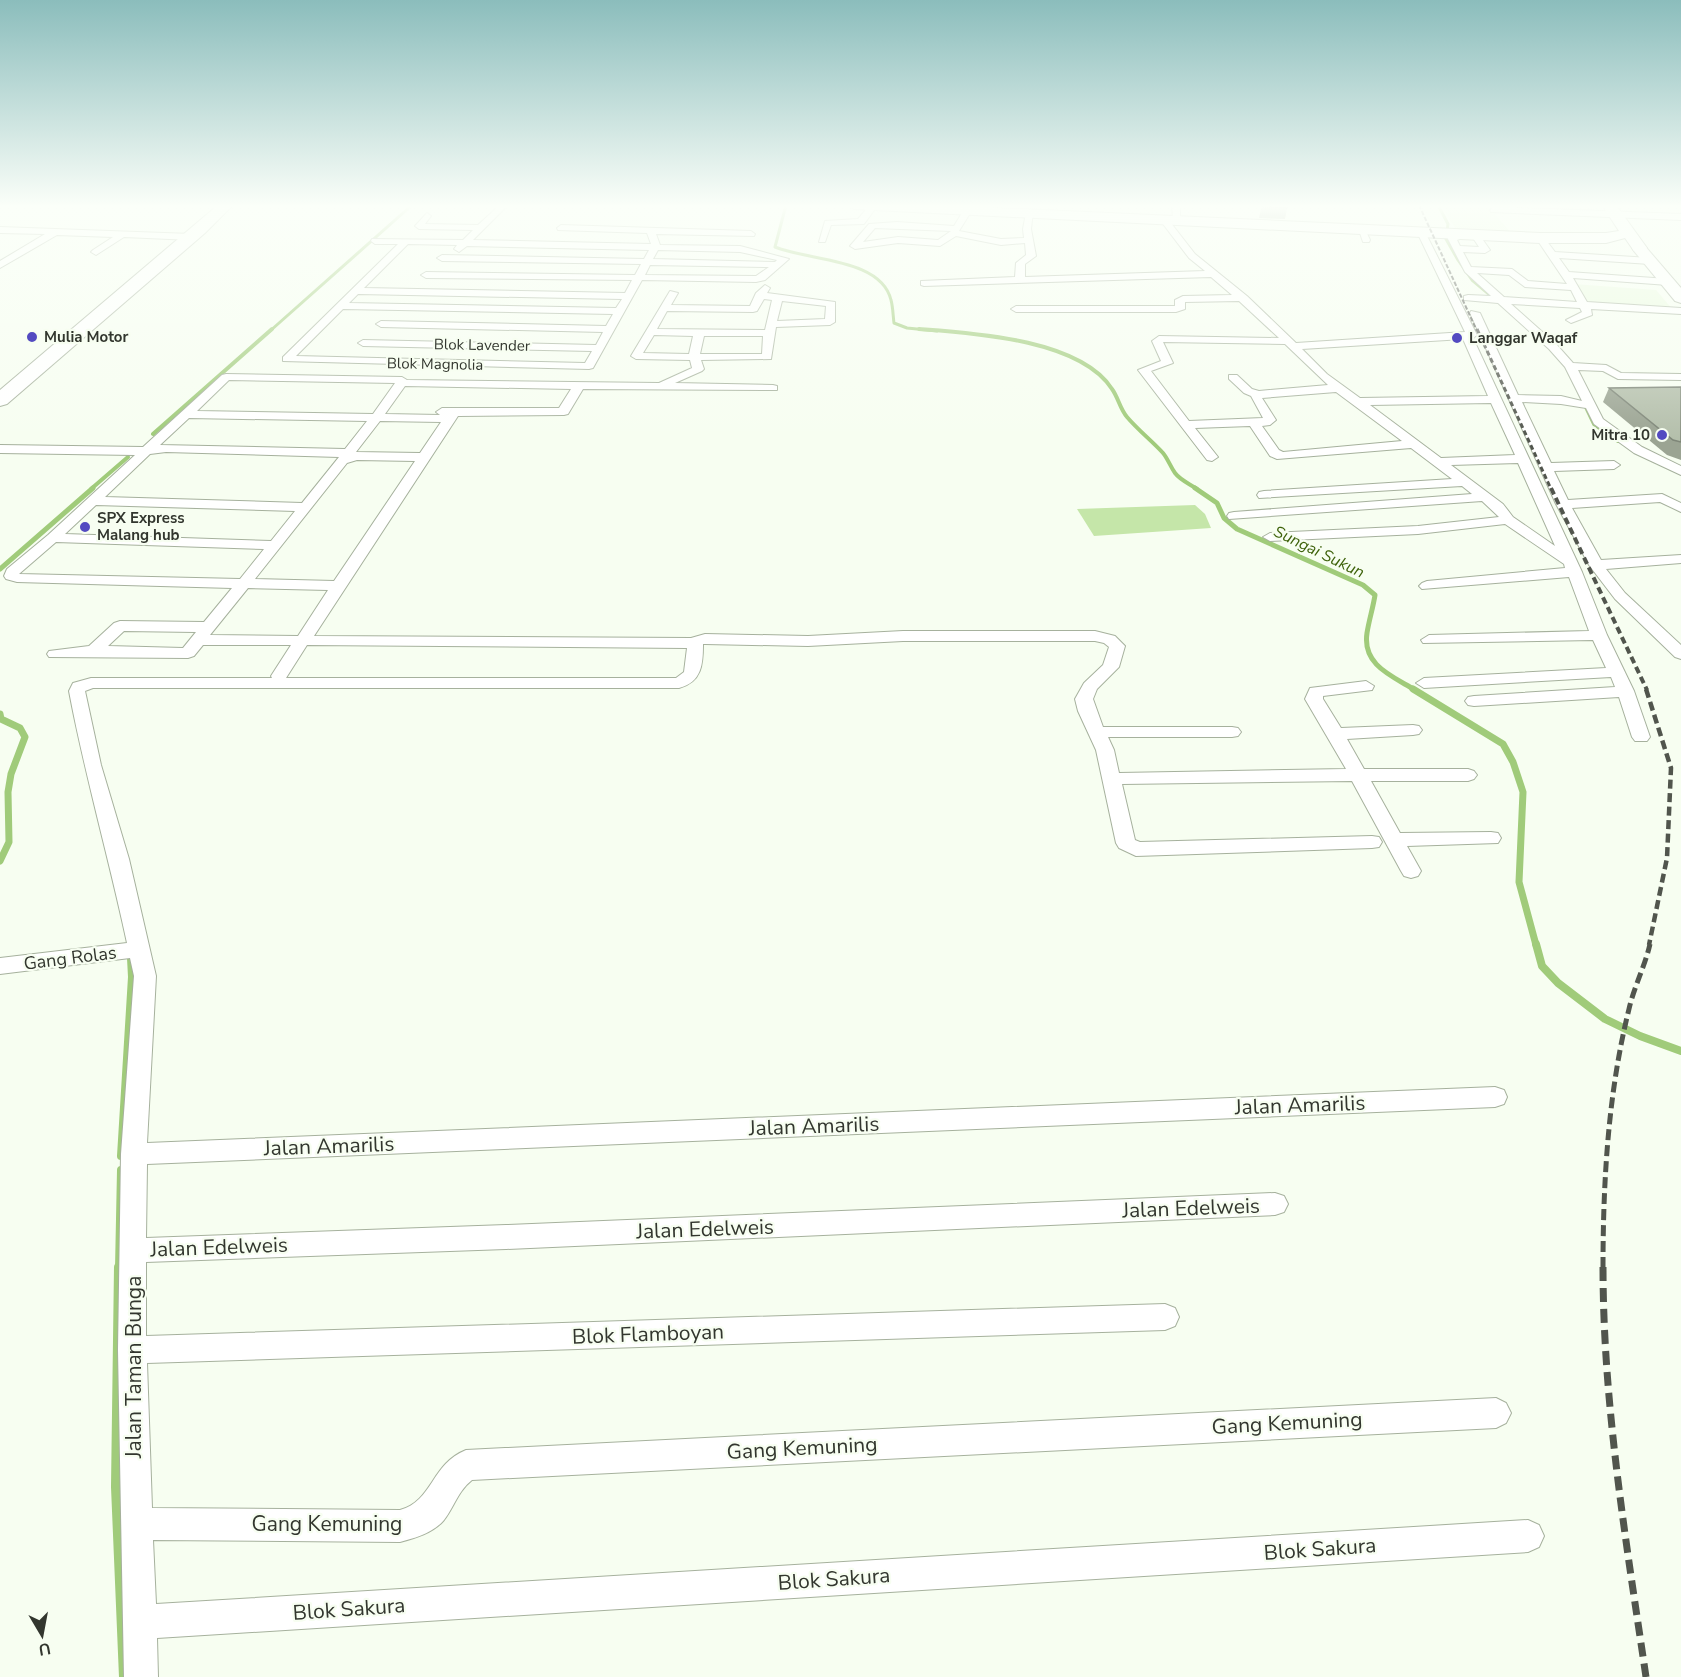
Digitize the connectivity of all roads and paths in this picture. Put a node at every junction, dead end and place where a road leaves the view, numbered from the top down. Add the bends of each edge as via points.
1 (138, 283) edge
2 (363, 283) edge
3 (424, 283) edge
4 (635, 283) edge
5 (1225, 283) edge
6 (1441, 283) edge
7 (1481, 283) edge
8 (1524, 283) edge
9 (1572, 283) edge
10 (1669, 283) edge
11 (1574, 287) junction
12 (355, 291) junction
13 (417, 292) junction
14 (628, 296) junction
15 (778, 297) junction
16 (1243, 298) junction
17 (1681, 298) edge
18 (1496, 299) junction
19 (1584, 304) junction
20 (340, 306) junction
21 (403, 307) junction
22 (753, 309) junction
23 (774, 309) junction
24 (619, 311) junction
25 (1681, 311) edge
26 (1571, 320) dead end
27 (386, 324) junction
28 (1022, 324) dead end
29 (610, 329) junction
30 (770, 329) junction
31 (649, 332) junction
32 (699, 333) junction
33 (1467, 336) junction
34 (369, 343) junction
35 (1292, 343) junction
36 (600, 348) junction
37 (350, 362) junction
38 (696, 363) junction
39 (1570, 366) junction
40 (1233, 377) dead end
41 (1681, 377) edge
42 (402, 383) junction
43 (579, 385) junction
44 (660, 386) junction
45 (721, 387) junction
46 (772, 388) dead end
47 (1337, 388) junction
48 (1257, 395) junction
49 (1515, 398) junction
50 (1495, 399) junction
51 (0, 400) edge
52 (1358, 402) junction
53 (1586, 405) junction
54 (187, 414) junction
55 (377, 415) junction
56 (452, 416) junction
57 (1254, 423) junction
58 (1186, 425) junction
59 (0, 439) edge
60 (1412, 444) junction
61 (0, 449) edge
62 (25, 449) junction
63 (147, 451) junction
64 (349, 457) junction
65 (426, 457) junction
66 (1212, 457) dead end
67 (1523, 459) junction
68 (1438, 462) junction
69 (1614, 465) dead end
70 (1547, 467) junction
71 (1681, 471) edge
72 (1464, 482) junction
73 (1264, 495) dead end
74 (1484, 497) junction
75 (94, 501) junction
76 (1563, 504) junction
77 (306, 507) junction
78 (1681, 508) edge
79 (1234, 516) dead end
80 (1508, 520) junction
81 (1270, 537) dead end
82 (53, 538) junction
83 (276, 544) junction
84 (1681, 559) edge
85 (1596, 565) junction
86 (1573, 567) junction
87 (242, 585) junction
88 (338, 586) junction
89 (1427, 586) dead end
90 (1599, 635) junction
91 (198, 640) junction
92 (1429, 640) dead end
93 (301, 641) junction
94 (695, 643) junction
95 (94, 651) junction
96 (55, 654) dead end
97 (1681, 654) edge
98 (1535, 665) dead end
99 (1614, 667) junction
100 (279, 676) dead end
101 (171, 677) dead end
102 (1424, 683) dead end
103 (1366, 686) dead end
104 (1626, 691) junction
105 (1474, 701) dead end
106 (1413, 730) dead end
107 (1098, 732) junction
108 (1232, 732) dead end
109 (1336, 734) junction
110 (1641, 737) dead end
111 (1467, 775) dead end
112 (1358, 776) junction
113 (1111, 779) junction
114 (1491, 838) dead end
115 (1392, 840) junction
116 (1372, 842) dead end
117 (1411, 871) dead end
118 (140, 949) junction
119 (0, 966) edge
120 (1495, 1097) dead end
121 (134, 1154) junction
122 (1275, 1204) dead end
123 (135, 1250) junction
124 (1164, 1317) dead end
125 (132, 1350) junction
126 (1496, 1413) dead end
127 (136, 1524) junction
128 (1528, 1536) dead end
129 (141, 1622) junction
130 (141, 1677) edge

1 - 51 highway
2 - 12 street
3 - 13 street
4 - 14 street
5 - 16 street
6 - 33 street via 1472,334
7 - 18 street
8 - 11 street
9 - 11 street
10 - 17 main road
11 - 19 street
12 - 13 street
12 - 20 street
13 - 14 street
13 - 21 street
14 - 24 street
15 - 22 street via 762,292
15 - 23 street
15 - 30 street via 829,303 831,321
16 - 28 street via 1182,299 1181,307 1176,309 1015,305
16 - 35 street
18 - 19 street
18 - 39 street
18 - 49 street via 1467,296
19 - 25 street
19 - 26 street via 1587,314
20 - 21 street
20 - 37 street, Blok Magnolia via 287,358
21 - 24 street
21 - 27 street
22 - 23 street
22 - 31 street via 677,298
23 - 30 street
24 - 29 street
27 - 29 street
27 - 34 street
29 - 36 street
30 - 32 street
30 - 38 street via 767,357
31 - 32 street
31 - 38 street via 636,356
32 - 38 street
33 - 35 street
33 - 50 street
34 - 36 street, Blok Lavender
34 - 37 street
35 - 47 street
35 - 58 street via 1159,339 1167,363 1144,370
36 - 37 street, Blok Magnolia via 592,364 584,367
38 - 44 street
38 - 45 street
39 - 41 street via 1606,368 1618,376
39 - 53 street
40 - 48 street
42 - 43 street
42 - 54 street via 398,379 232,376
42 - 55 street
43 - 44 street
43 - 56 street via 560,412
44 - 45 street
45 - 46 street
47 - 48 street
47 - 52 street
48 - 57 street via 1270,420
49 - 53 street
49 - 70 street
50 - 52 street
50 - 67 street
52 - 60 street
53 - 71 street via 1606,428 1638,450
54 - 55 street
54 - 63 street
55 - 56 street
55 - 64 street
56 - 65 street
57 - 58 street
57 - 60 street via 1274,453 1282,456
58 - 66 street
59 - 62 street via 12,439
60 - 68 street
61 - 62 street
62 - 63 street
63 - 64 street via 158,456
63 - 75 street
64 - 65 street
64 - 77 street
65 - 88 street
67 - 68 street
67 - 86 street
68 - 72 street
69 - 70 street
70 - 76 street
72 - 73 street
72 - 74 street
74 - 79 street
74 - 80 street
75 - 77 street
75 - 82 street
76 - 78 street via 1662,498
76 - 85 street
77 - 83 street
80 - 81 street via 1418,530
80 - 86 street
82 - 83 street
82 - 87 street via 12,576
83 - 87 street
84 - 85 street
85 - 97 street via 1624,601
86 - 89 street
86 - 90 street
87 - 88 street
87 - 91 street
88 - 93 street
90 - 92 street
90 - 99 street
91 - 93 street
91 - 95 street
91 - 95 street via 120,626
91 - 101 street
93 - 94 street
93 - 100 street
94 - 107 street via 705,639 808,641 903,636 1109,639 1117,646 1111,667 1090,687 1084,699
94 - 118 street, Jalan Taman Bunga via 693,675 679,683 91,683 79,687 92,765
95 - 96 street
98 - 99 street
99 - 102 street
99 - 104 street
103 - 109 street via 1316,692 1314,699
104 - 105 street
104 - 110 street
106 - 109 street
107 - 108 street
107 - 113 street
109 - 112 street
111 - 112 street
112 - 113 street
112 - 115 street
113 - 116 street via 1126,843 1136,849
114 - 115 street
115 - 117 street
118 - 119 street, Gang Rolas
118 - 121 street, Jalan Taman Bunga via 145,976
120 - 121 street, Jalan Amarilis
121 - 123 street, Jalan Taman Bunga
122 - 123 street, Jalan Edelweis
123 - 125 street, Jalan Taman Bunga
124 - 125 street, Blok Flamboyan
125 - 127 street, Jalan Taman Bunga
126 - 127 street, Gang Kemuning via 466,1465 453,1474 430,1514 417,1523
127 - 129 street, Jalan Taman Bunga
128 - 129 street, Blok Sakura
129 - 130 street, Jalan Taman Bunga

